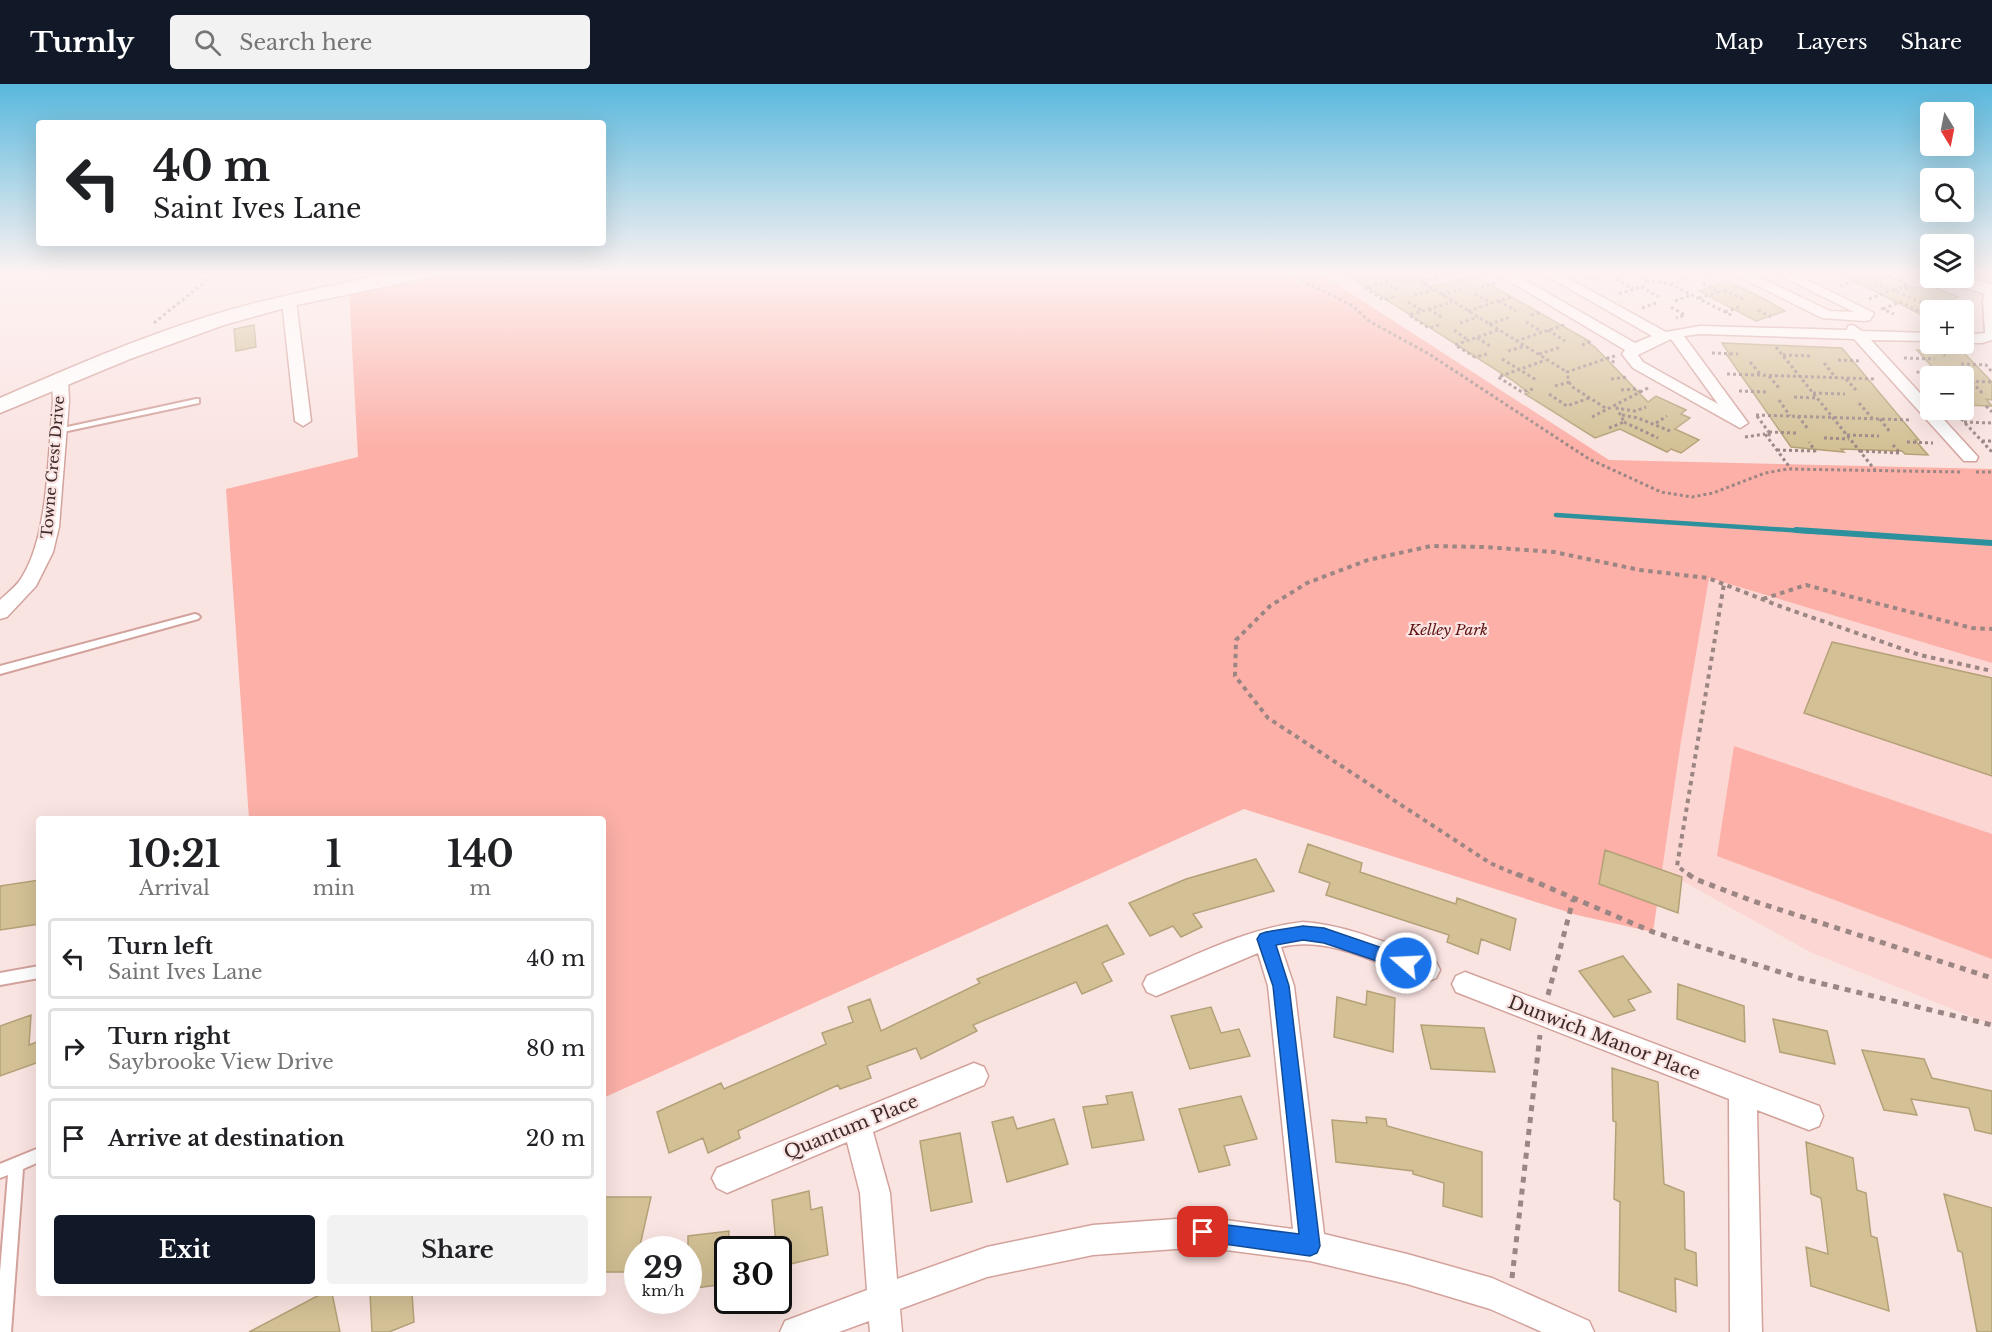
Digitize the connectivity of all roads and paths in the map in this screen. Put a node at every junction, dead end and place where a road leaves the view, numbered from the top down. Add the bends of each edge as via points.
1 (187, 330) edge
2 (292, 330) edge
3 (1386, 330) edge
4 (1454, 330) dead end
5 (1499, 330) joint
6 (1539, 330) edge
7 (1548, 330) joint
8 (1599, 330) edge
9 (1661, 330) edge
10 (1706, 330) edge
11 (1751, 330) edge
12 (1854, 330) edge
13 (1542, 332) junction
14 (1857, 334) junction
15 (1992, 334) edge
16 (1670, 335) junction
17 (1477, 337) junction
18 (1920, 337) edge
19 (1974, 339) edge
20 (1469, 340) junction
21 (1565, 340) dead end
22 (1516, 341) junction
23 (1525, 346) junction
24 (1707, 346) dead end
25 (1776, 346) dead end
26 (1492, 347) dead end
27 (1561, 347) dead end
28 (1635, 349) junction
29 (1508, 351) dead end
30 (1712, 353) junction
31 (1487, 354) dead end
32 (1538, 354) junction
33 (1738, 354) dead end
34 (1782, 355) junction
35 (1812, 356) dead end
36 (1608, 358) dead end
37 (1502, 359) dead end
38 (1547, 360) junction
39 (1717, 360) dead end
40 (1838, 360) dead end
41 (1935, 360) dead end
42 (1861, 361) dead end
43 (1750, 362) dead end
44 (1824, 363) dead end
45 (1961, 364) dead end
46 (1722, 367) dead end
47 (1519, 369) junction
48 (1635, 371) junction
49 (1567, 372) junction
50 (1992, 372) edge
51 (1727, 374) junction
52 (1761, 375) junction
53 (1920, 375) edge
54 (1769, 376) junction
55 (1800, 377) junction
56 (1836, 378) junction
57 (1845, 378) junction
58 (1611, 379) dead end
59 (1877, 379) dead end
60 (60, 380) junction
61 (1538, 381) dead end
62 (1974, 381) edge
63 (1569, 382) junction
64 (1992, 382) edge
65 (1974, 384) edge
66 (1654, 385) dead end
67 (1555, 386) dead end
68 (1779, 388) dead end
69 (1533, 389) dead end
70 (1621, 390) dead end
71 (1856, 390) dead end
72 (1739, 391) junction
73 (1642, 392) junction
74 (1767, 392) dead end
75 (1813, 393) junction
76 (1549, 394) dead end
77 (1845, 394) dead end
78 (1983, 394) dead end
79 (1794, 397) dead end
80 (1590, 398) junction
81 (1817, 398) junction
82 (1744, 399) dead end
83 (196, 400) dead end
84 (1779, 400) dead end
85 (1858, 403) dead end
86 (0, 406) edge
87 (1986, 406) dead end
88 (1646, 407) dead end
89 (1750, 407) dead end
90 (1617, 408) junction
91 (1607, 409) junction
92 (1992, 412) edge
93 (1621, 415) junction
94 (1756, 415) junction
95 (1667, 416) dead end
96 (1790, 416) junction
97 (1798, 416) junction
98 (1592, 417) dead end
99 (1832, 417) junction
100 (1872, 418) junction
101 (1880, 419) junction
102 (1913, 420) dead end
103 (303, 421) dead end
104 (1624, 422) junction
105 (1964, 422) joint
106 (1992, 423) edge
107 (1656, 424) junction
108 (1610, 428) dead end
109 (1808, 429) dead end
110 (58, 431) junction
111 (1670, 431) dead end
112 (1769, 432) junction
113 (1890, 432) dead end
114 (1796, 434) dead end
115 (1847, 435) junction
116 (1879, 436) dead end
117 (1658, 438) dead end
118 (1824, 438) dead end
119 (1850, 439) junction
120 (1982, 441) junction
121 (1992, 441) edge
122 (1809, 442) dead end
123 (1907, 442) dead end
124 (1934, 443) dead end
125 (1893, 445) dead end
126 (1777, 450) junction
127 (1859, 451) junction
128 (1992, 452) edge
129 (1970, 457) dead end
130 (1792, 470) junction
131 (1876, 471) junction
132 (1992, 472) edge
133 (1724, 584) junction
134 (1762, 599) junction
135 (0, 612) edge
136 (195, 617) dead end
137 (1992, 629) edge
138 (0, 669) edge
139 (1992, 671) edge
140 (1573, 900) junction
141 (1266, 939) junction
142 (1427, 970) dead end
143 (36, 973) edge
144 (1992, 978) edge
145 (0, 979) edge
146 (1156, 984) dead end
147 (1465, 984) dead end
148 (1542, 1014) junction
149 (1992, 1025) edge
150 (974, 1076) dead end
151 (1743, 1091) junction
152 (1809, 1116) dead end
153 (857, 1125) junction
154 (36, 1156) edge
155 (16, 1164) junction
156 (0, 1171) edge
157 (727, 1178) dead end
158 (1310, 1246) junction
159 (1509, 1301) junction
160 (883, 1302) junction
161 (3, 1332) edge
162 (796, 1332) edge
163 (886, 1332) edge
164 (1578, 1332) edge
165 (1746, 1332) edge

1 - 60 street
2 - 103 street
3 - 130 path via 1429,354 1589,459 1661,492 1692,497 1765,473
4 - 20 path
5 - 17 path
5 - 22 path
6 - 13 path
7 - 13 path
7 - 21 path
8 - 28 street
9 - 16 street
10 - 16 street
11 - 14 street
12 - 14 street
13 - 22 path
14 - 18 street
14 - 129 street
15 - 19 street
16 - 28 street
16 - 48 street via 1744,428
17 - 20 path
17 - 26 path
20 - 31 path via 1455,345 1475,357
22 - 23 path
23 - 29 path
23 - 32 path
24 - 30 path
25 - 34 path
27 - 32 path
28 - 48 street via 1629,354
30 - 33 path
30 - 39 path
32 - 38 path
34 - 35 path
34 - 55 path
36 - 49 path
37 - 47 path
38 - 47 path
38 - 49 path
40 - 42 path
41 - 53 path via 1904,358
43 - 52 path
44 - 56 path
45 - 50 path via 1986,365
46 - 51 path
47 - 61 path
47 - 69 path via 1498,377 1521,392
48 - 58 path
49 - 63 path
51 - 52 path
51 - 72 path
52 - 54 path
54 - 55 path
54 - 68 path
55 - 56 path
55 - 75 path
56 - 57 path
57 - 59 path
57 - 71 path
60 - 86 street
60 - 110 street, Towne Crest Drive
62 - 64 path
63 - 67 path
63 - 80 path
65 - 78 path
66 - 73 path
70 - 73 path
72 - 74 path
72 - 82 path
73 - 90 path
75 - 77 path
75 - 81 path
76 - 80 path via 1567,406
79 - 81 path
80 - 91 path
81 - 99 path
83 - 110 lane
84 - 96 path
85 - 100 path
87 - 92 path
88 - 90 path via 1635,411
89 - 94 path
90 - 91 path
90 - 93 path
91 - 98 path
93 - 104 path
93 - 107 path
94 - 96 path
94 - 112 path
95 - 107 path
96 - 97 path
97 - 99 path
97 - 109 path
99 - 100 path
99 - 115 path
100 - 101 path
101 - 102 path
101 - 113 path
104 - 108 path
104 - 117 path
105 - 106 path
105 - 120 path
107 - 111 path
110 - 135 street, Towne Crest Drive via 50,527 44,552 28,582
112 - 114 path
112 - 126 path via 1771,435 1764,434
115 - 116 path
115 - 119 path
118 - 119 path
119 - 127 path
120 - 121 path
120 - 128 path
122 - 126 path via 1815,451
123 - 124 path
125 - 127 path via 1900,453
126 - 130 path
127 - 131 path
130 - 131 path
131 - 132 path
133 - 134 path
133 - 140 path via 1554,552 1431,546 1368,561 1307,583 1270,606 1236,640 1235,676 1268,718 1490,863
133 - 144 path via 1677,866 1695,879 1753,901
134 - 137 path via 1806,585 1972,628
134 - 139 path via 1920,655
136 - 138 lane
140 - 148 path
140 - 149 path via 1653,932 1799,978
141 - 142 street via 1303,933 1324,935
141 - 146 street
141 - 158 street via 1281,986
143 - 145 lane
147 - 148 street, Dunwich Manor Place
148 - 151 street, Dunwich Manor Place
148 - 159 path
150 - 153 street, Quantum Place
151 - 152 street, Dunwich Manor Place
151 - 165 street
153 - 157 street, Quantum Place
153 - 160 street via 875,1193
154 - 155 lane
155 - 156 lane
155 - 161 lane
158 - 159 street via 1407,1269
158 - 160 street via 1203,1232 1093,1240 987,1262
159 - 164 street
160 - 162 street
160 - 163 street

